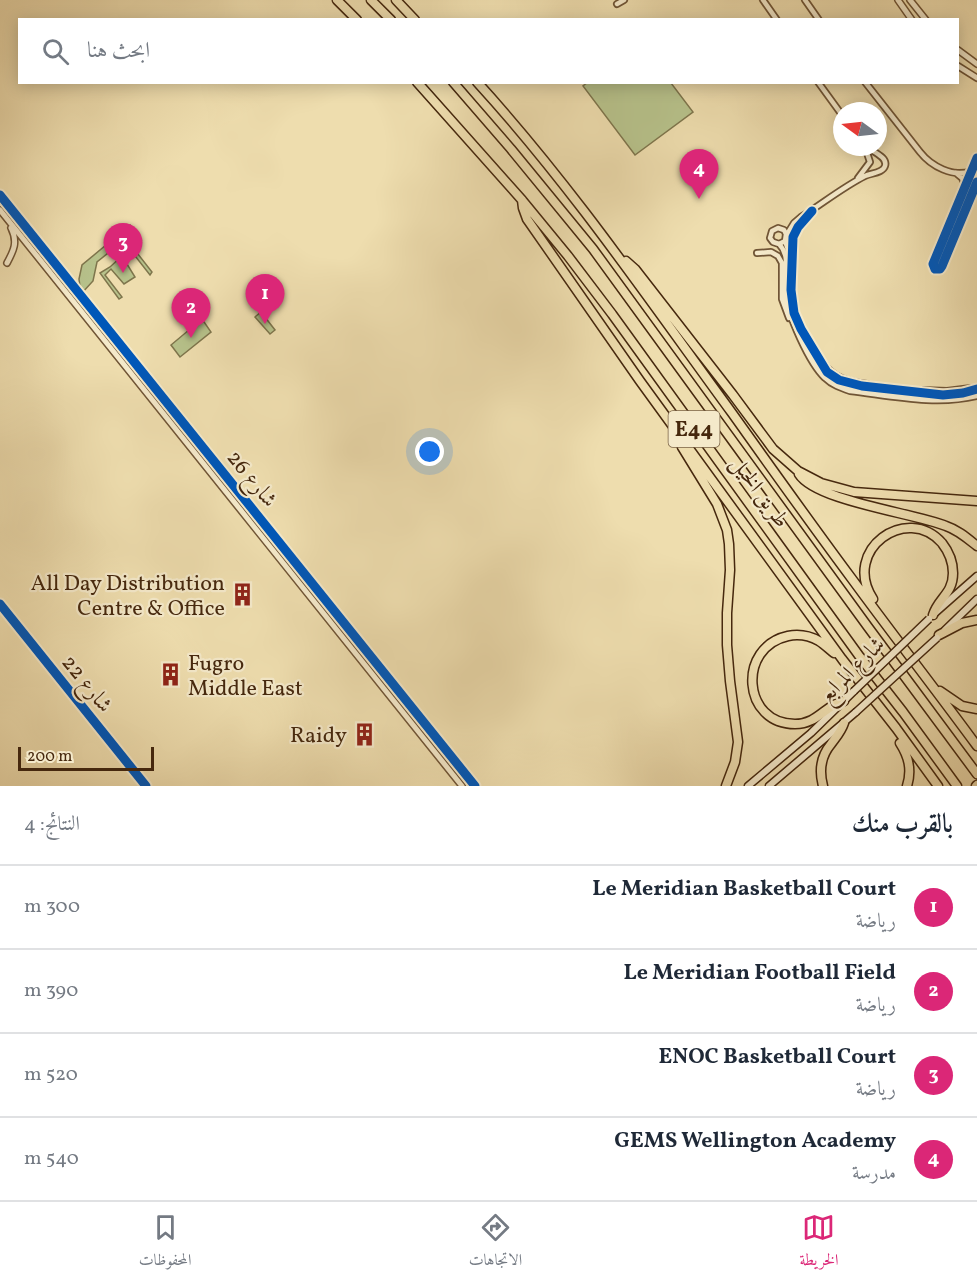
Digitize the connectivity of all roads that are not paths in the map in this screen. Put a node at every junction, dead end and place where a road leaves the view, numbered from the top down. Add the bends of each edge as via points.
1 (337, 0) edge
2 (371, 0) edge
3 (396, 0) edge
4 (624, 0) edge
5 (763, 0) edge
6 (805, 0) edge
7 (898, 0) edge
8 (910, 0) edge
9 (617, 4) dead end
10 (355, 18) edge
11 (390, 18) edge
12 (413, 18) edge
13 (776, 18) edge
14 (818, 18) edge
15 (911, 18) edge
16 (924, 18) edge
17 (959, 51) edge
18 (976, 63) edge
19 (959, 67) edge
20 (976, 78) edge
21 (419, 84) edge
22 (455, 84) edge
23 (479, 84) edge
24 (819, 84) edge
25 (867, 84) edge
26 (833, 103) edge
27 (869, 156) edge
28 (881, 156) edge
29 (977, 158) edge
30 (971, 171) junction
31 (956, 173) junction
32 (856, 180) junction
33 (977, 182) edge
34 (965, 185) junction
35 (0, 195) edge
36 (522, 200) junction
37 (0, 210) edge
38 (812, 211) junction
39 (5, 216) junction
40 (786, 238) junction
41 (779, 244) junction
42 (30, 246) junction
43 (43, 249) junction
44 (757, 253) dead end
45 (620, 258) junction
46 (7, 263) dead end
47 (791, 263) junction
48 (793, 322) junction
49 (977, 388) edge
50 (977, 396) edge
51 (669, 420) junction
52 (798, 471) junction
53 (977, 501) edge
54 (262, 521) junction
55 (253, 525) junction
56 (977, 546) edge
57 (977, 576) edge
58 (977, 599) edge
59 (0, 604) edge
60 (880, 616) junction
61 (931, 617) junction
62 (977, 620) edge
63 (938, 637) junction
64 (842, 659) junction
65 (934, 686) junction
66 (844, 701) junction
67 (977, 709) edge
68 (844, 723) junction
69 (896, 728) junction
70 (977, 746) edge
71 (977, 774) edge
72 (146, 786) edge
73 (462, 786) edge
74 (475, 786) edge
75 (726, 786) edge
76 (748, 786) edge
77 (768, 786) edge
78 (824, 786) edge
79 (907, 786) edge
80 (938, 786) edge
81 (957, 786) edge

1 - 10 highway
2 - 11 highway
3 - 12 highway
4 - 9 street
5 - 13 street
6 - 14 street
7 - 15 street
8 - 16 street
17 - 18 street
19 - 20 street
21 - 36 highway, طريق الخيل / E44
22 - 71 highway, طريق الخيل / E44 via 602,261
23 - 45 highway via 542,157
24 - 26 street
25 - 31 street via 925,158
27 - 32 street via 870,162
28 - 32 street via 885,166 882,171
29 - 30 street
30 - 31 street
30 - 34 street
31 - 34 street
32 - 38 street
33 - 34 street via 942,266 935,269 933,264
35 - 43 street, شارع 26
36 - 51 highway via 527,219
36 - 81 highway, طريق الخيل / E44 via 612,314
37 - 39 street, شارع 26
38 - 40 street via 797,220
38 - 47 street via 795,232
39 - 42 street, شارع 26
39 - 46 street via 16,242
40 - 41 street
40 - 41 street via 785,232 775,228 771,240
40 - 47 street
41 - 48 street via 786,254 785,293
42 - 43 street
42 - 55 street, شارع 26
43 - 54 street, شارع 26
44 - 48 street via 771,252 780,260 783,305
45 - 52 highway via 634,269 773,449
45 - 60 highway
47 - 49 street via 794,309 832,373 863,383 932,391
48 - 50 street via 820,372 841,388 934,400
51 - 64 highway
51 - 75 highway via 672,432 711,492 727,530 727,645 738,742
52 - 53 highway via 821,483 854,492
52 - 56 highway via 806,482 825,492 948,526
54 - 55 street
54 - 74 street, شارع 26
55 - 73 street, شارع 26
57 - 61 main road, شارع المرابع
58 - 63 main road, شارع المرابع
59 - 72 street, شارع 22
60 - 61 highway via 866,586 867,559 882,538 906,528 931,534 945,547 951,560 950,588
60 - 65 highway
61 - 66 main road, شارع المرابع, bridge
62 - 63 highway via 962,623
63 - 68 main road, شارع المرابع, bridge
64 - 66 highway via 818,641 802,635 775,640 756,660 752,689 760,707 773,718 794,724 809,722
64 - 69 highway
65 - 67 highway via 962,706
65 - 70 highway
66 - 76 main road, شارع المرابع
68 - 77 main road, شارع المرابع
68 - 78 highway via 825,753 821,770
69 - 79 highway via 910,765
69 - 80 highway

